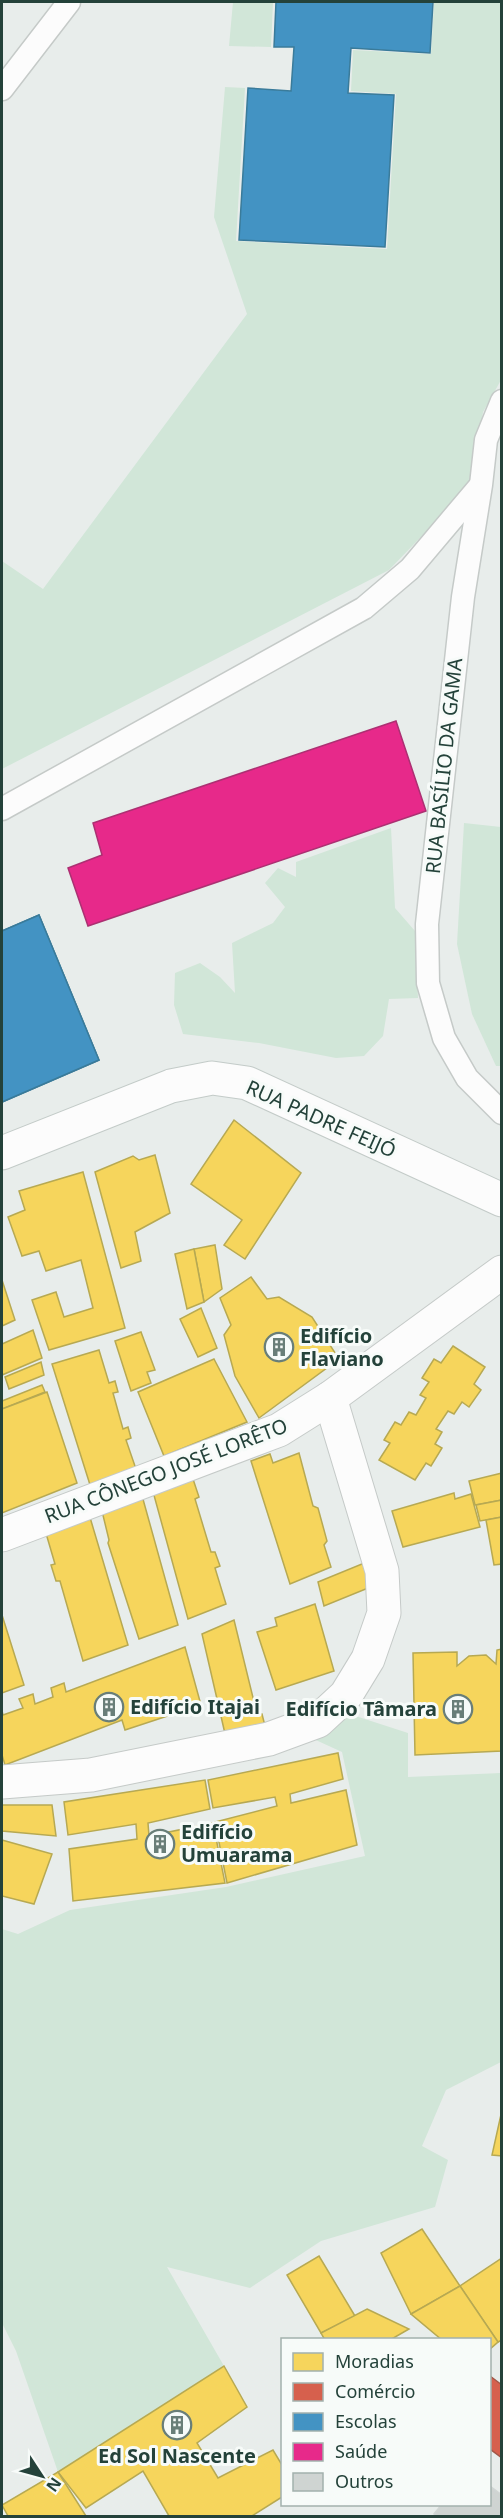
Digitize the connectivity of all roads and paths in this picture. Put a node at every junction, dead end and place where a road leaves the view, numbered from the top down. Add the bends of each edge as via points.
1 (69, 2) edge
2 (2, 88) edge
3 (501, 401) edge
4 (481, 485) junction
5 (2, 809) edge
6 (501, 1113) edge
7 (2, 1153) edge
8 (501, 1200) edge
9 (501, 1272) edge
10 (330, 1398) junction
11 (2, 1535) edge
12 (2, 1782) edge

1 - 2 lane
3 - 4 lane, RUA BASÍLIO DA GAMA via 486,440
4 - 5 lane via 410,569 364,608
4 - 6 lane, RUA BASÍLIO DA GAMA via 463,597 429,912 428,983 444,1038 466,1078
7 - 8 street, RUA PADRE FEIJÓ via 171,1086 212,1078 247,1083
9 - 10 street, RUA CÔNEGO JOSÉ LORÊTO
10 - 11 street, RUA CÔNEGO JOSÉ LORÊTO via 279,1430
10 - 12 street via 382,1571 384,1613 368,1659 346,1695 318,1721 269,1739 91,1775

